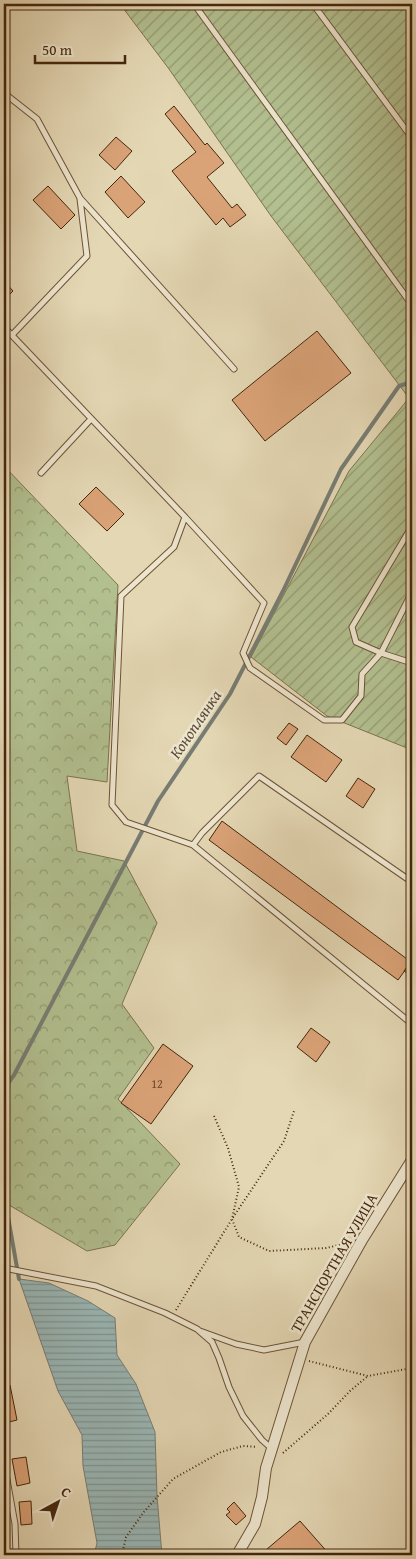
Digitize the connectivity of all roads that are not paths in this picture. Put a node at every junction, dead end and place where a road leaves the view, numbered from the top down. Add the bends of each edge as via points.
1 (194, 4) edge
2 (314, 4) edge
3 (4, 93) edge
4 (412, 138) edge
5 (80, 198) junction
6 (412, 305) edge
7 (4, 326) edge
8 (12, 335) junction
9 (234, 369) dead end
10 (91, 419) junction
11 (41, 473) dead end
12 (185, 518) junction
13 (412, 526) edge
14 (412, 592) edge
15 (381, 652) junction
16 (412, 663) edge
17 (193, 845) junction
18 (412, 882) edge
19 (412, 1024) edge
20 (412, 1160) edge
21 (4, 1268) edge
22 (197, 1330) junction
23 (305, 1342) junction
24 (272, 1448) junction
25 (4, 1463) edge
26 (16, 1555) edge
27 (237, 1555) edge

1 - 6 lane
2 - 4 lane
3 - 5 lane via 36,119
5 - 8 lane via 87,256
5 - 9 lane
7 - 8 lane
8 - 10 lane
10 - 11 lane
10 - 12 lane
12 - 15 lane via 264,603 243,653 250,668 324,720 342,720 361,696 362,674
12 - 17 lane via 174,546 121,596 112,806 126,822
13 - 15 lane via 352,626 356,642
14 - 15 lane
15 - 16 lane
17 - 18 lane via 260,776
17 - 19 lane
20 - 23 street, ТРАНСПОРТНАЯ УЛИЦА via 362,1240
21 - 22 lane via 96,1286 172,1316
22 - 23 lane via 264,1350
22 - 24 lane via 212,1342 243,1416
23 - 24 street, ТРАНСПОРТНАЯ УЛИЦА
24 - 27 street, ТРАНСПОРТНАЯ УЛИЦА via 255,1524
25 - 26 lane via 15,1524

